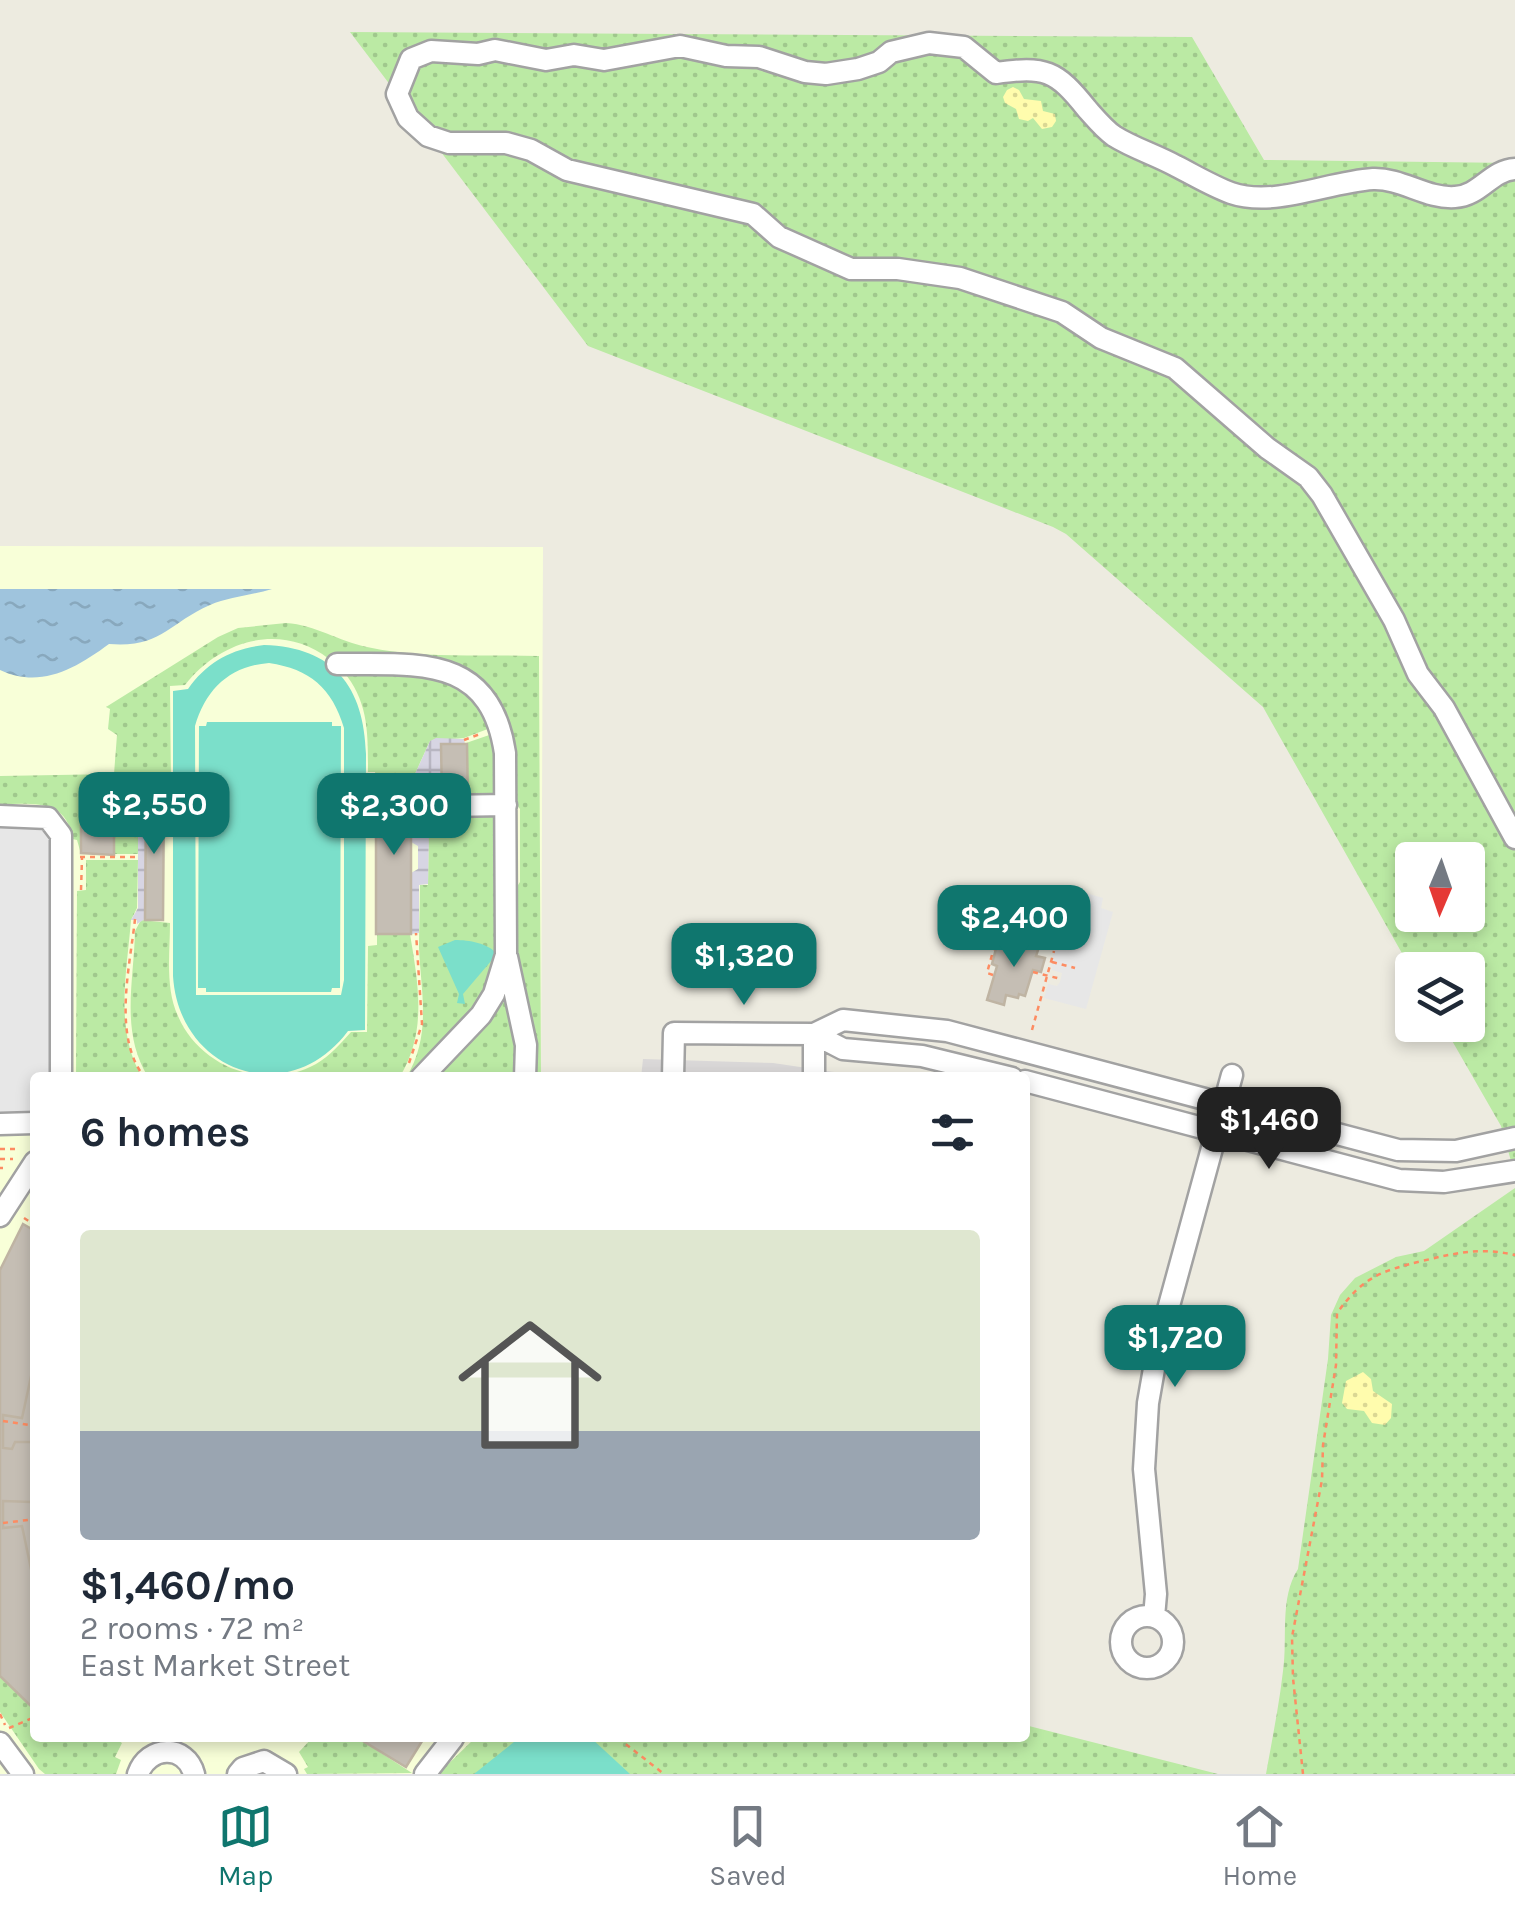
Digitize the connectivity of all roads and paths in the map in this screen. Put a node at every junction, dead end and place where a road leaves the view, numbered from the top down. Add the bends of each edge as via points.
1 (1515, 169) edge
2 (338, 664) dead end
3 (506, 805) junction
4 (445, 806) dead end
5 (0, 816) edge
6 (1515, 838) edge
7 (138, 857) dead end
8 (82, 890) dead end
9 (135, 920) dead end
10 (416, 934) dead end
11 (995, 944) dead end
12 (1054, 951) dead end
13 (506, 955) junction
14 (1052, 962) junction
15 (1075, 968) dead end
16 (1033, 972) dead end
17 (993, 974) dead end
18 (1048, 976) junction
19 (1061, 979) dead end
20 (1032, 1030) dead end
21 (814, 1034) junction
22 (1051, 1058) junction
23 (61, 1072) edge
24 (142, 1072) edge
25 (414, 1072) edge
26 (525, 1072) edge
27 (673, 1072) edge
28 (814, 1072) edge
29 (987, 1072) edge
30 (1232, 1075) dead end
31 (1034, 1083) edge
32 (1223, 1105) junction
33 (0, 1124) edge
34 (30, 1124) edge
35 (1216, 1132) junction
36 (1515, 1138) edge
37 (0, 1149) edge
38 (16, 1149) dead end
39 (0, 1159) edge
40 (26, 1161) edge
41 (1515, 1171) edge
42 (6, 1213) edge
43 (30, 1224) edge
44 (1515, 1256) edge
45 (3, 1421) dead end
46 (30, 1425) edge
47 (30, 1520) edge
48 (3, 1523) dead end
49 (1154, 1617) dead end
50 (30, 1720) edge
51 (4, 1736) edge
52 (449, 1742) edge
53 (623, 1742) edge
54 (23, 1774) edge
55 (138, 1774) edge
56 (194, 1774) edge
57 (238, 1774) edge
58 (286, 1774) edge
59 (425, 1774) edge
60 (664, 1774) edge
61 (1304, 1774) edge

1 - 6 street via 1458,198 1374,180 1249,198 1114,136 1059,77 1038,68 996,73 964,47 946,44 912,45 879,62 826,74 680,46 604,60 431,51 410,59 396,94 428,136 450,143 506,143 567,170 753,214 779,237 851,270 960,278 1062,312 1101,338 1175,368 1322,495
2 - 3 street via 423,664 473,684 502,729
3 - 4 street
3 - 13 street
5 - 23 street via 48,818 61,835
7 - 8 path via 84,857
9 - 24 path via 126,1017
10 - 25 path via 422,1024
11 - 17 path via 987,973
12 - 14 path
13 - 25 street via 481,1015
13 - 26 street via 526,1045
14 - 15 path
14 - 18 path
16 - 18 path
18 - 19 path
18 - 20 path
21 - 22 street via 843,1020 874,1021 947,1030
21 - 27 street via 674,1033
21 - 28 street
21 - 29 street via 842,1049 922,1056
22 - 31 street
22 - 32 street
30 - 32 street
31 - 35 street
32 - 35 street
32 - 36 street via 1398,1150 1456,1151
33 - 34 street
35 - 41 street via 1400,1180 1444,1182
35 - 49 street via 1148,1403 1144,1469
37 - 38 path
39 - 40 path
40 - 42 street
42 - 43 path
44 - 61 path via 1470,1250 1394,1266 1360,1286 1337,1312 1322,1480 1292,1637
45 - 46 path
47 - 48 path
50 - 51 path
51 - 54 street
52 - 59 street
53 - 60 path
55 - 56 street via 159,1752 178,1751
57 - 58 street via 264,1762

